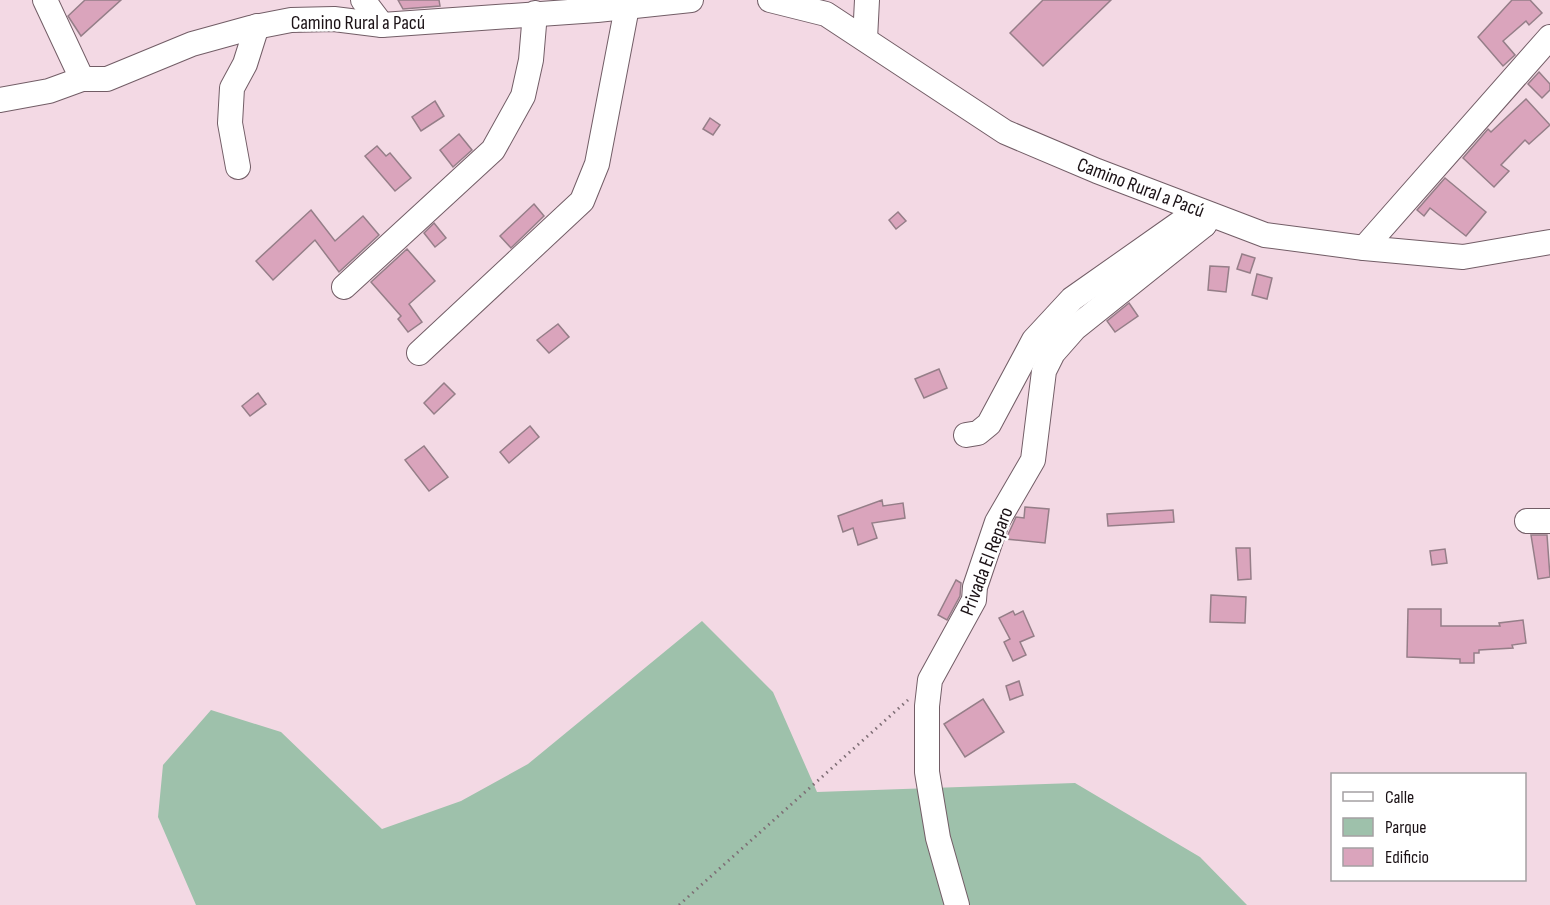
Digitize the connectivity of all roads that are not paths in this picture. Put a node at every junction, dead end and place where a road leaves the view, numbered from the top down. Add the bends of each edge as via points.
1 (45, 0) edge
2 (363, 0) edge
3 (691, 0) edge
4 (770, 0) edge
5 (867, 0) edge
6 (594, 5) edge
7 (627, 7) junction
8 (535, 13) junction
9 (382, 25) junction
10 (257, 26) junction
11 (1550, 37) edge
12 (865, 39) junction
13 (82, 79) junction
14 (0, 100) edge
15 (238, 167) dead end
16 (1207, 220) junction
17 (1550, 242) edge
18 (1364, 248) junction
19 (344, 287) dead end
20 (418, 353) dead end
21 (966, 435) dead end
22 (957, 905) edge

1 - 13 street
2 - 9 street
3 - 7 street, Camino Rural a Pacú
4 - 12 street, Camino Rural a Pacú via 826,14
5 - 12 street
6 - 7 street, Camino Rural a Pacú
6 - 8 street, Camino Rural a Pacú
7 - 20 street via 597,164 582,201
8 - 9 street, Camino Rural a Pacú
8 - 19 street via 523,96 493,150
9 - 10 street, Camino Rural a Pacú via 334,19
10 - 13 street, Camino Rural a Pacú via 192,44 106,79
10 - 15 street via 245,64 232,88 230,123
11 - 18 street
12 - 16 street, Camino Rural a Pacú via 1005,132
13 - 14 street, Camino Rural a Pacú via 49,91
16 - 18 street, Camino Rural a Pacú via 1265,235
16 - 21 street via 1180,223 1072,299 1034,340 989,424 978,433
16 - 22 street, Privada El Reparo via 1075,328 1053,353 1044,371 1033,460 997,522 974,600 930,680 927,772 938,838
17 - 18 street, Camino Rural a Pacú via 1463,257

